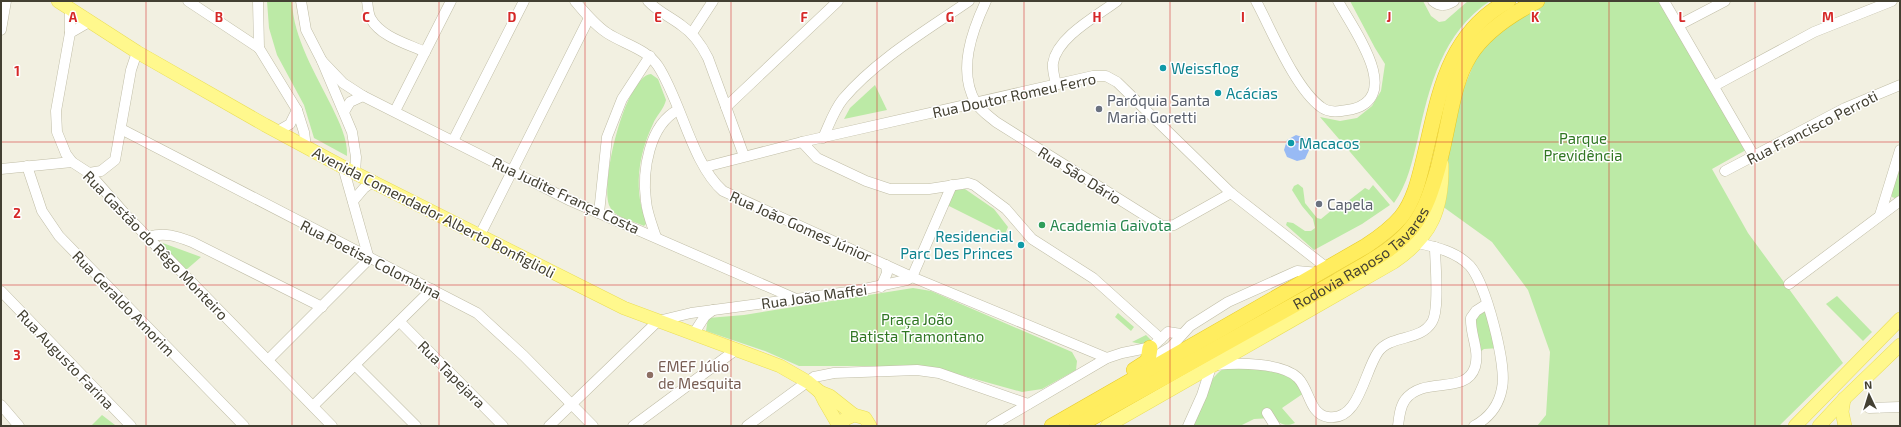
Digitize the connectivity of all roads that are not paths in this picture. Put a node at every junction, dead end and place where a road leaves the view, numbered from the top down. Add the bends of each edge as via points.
1 (188, 1) edge
2 (258, 1) edge
3 (301, 1) edge
4 (367, 1) edge
5 (451, 1) edge
6 (524, 1) edge
7 (575, 1) edge
8 (648, 1) edge
9 (713, 1) edge
10 (838, 1) edge
11 (969, 1) edge
12 (986, 1) edge
13 (1117, 1) edge
14 (1256, 1) edge
15 (1338, 1) edge
16 (1433, 1) edge
17 (1454, 1) edge
18 (1508, 1) edge
19 (1537, 1) edge
20 (1664, 1) edge
21 (1725, 1) edge
22 (1892, 1) edge
23 (6, 2) edge
24 (63, 4) edge
25 (589, 18) junction
26 (89, 22) junction
27 (1679, 25) junction
28 (1, 30) edge
29 (70, 33) junction
30 (692, 33) junction
31 (259, 48) junction
32 (137, 52) junction
33 (425, 52) junction
34 (650, 56) junction
35 (322, 61) junction
36 (1056, 85) junction
37 (1900, 85) edge
38 (1714, 86) junction
39 (363, 96) junction
40 (976, 103) junction
41 (726, 106) junction
42 (297, 110) junction
43 (678, 110) junction
44 (396, 111) junction
45 (344, 112) junction
46 (121, 129) junction
47 (276, 132) junction
48 (823, 138) junction
49 (453, 141) junction
50 (802, 142) junction
51 (306, 147) junction
52 (1900, 150) edge
53 (1441, 154) junction
54 (744, 156) junction
55 (1754, 156) junction
56 (72, 162) junction
57 (27, 166) junction
58 (705, 166) junction
59 (343, 167) junction
60 (1, 169) edge
61 (512, 171) junction
62 (1725, 172) dead end
63 (89, 173) junction
64 (355, 173) junction
65 (374, 181) junction
66 (952, 185) junction
67 (1231, 193) junction
68 (353, 201) junction
69 (1900, 201) edge
70 (599, 213) junction
71 (1880, 215) junction
72 (480, 235) junction
73 (148, 237) junction
74 (656, 237) junction
75 (1418, 243) junction
76 (1435, 247) junction
77 (369, 259) junction
78 (886, 265) junction
79 (1323, 270) junction
80 (912, 276) junction
81 (1789, 284) dead end
82 (881, 286) junction
83 (432, 289) junction
84 (1, 291) edge
85 (794, 298) junction
86 (1487, 304) junction
87 (322, 307) junction
88 (713, 310) junction
89 (1900, 319) edge
90 (658, 321) junction
91 (400, 322) junction
92 (694, 333) junction
93 (1182, 334) junction
94 (1157, 345) junction
95 (1900, 345) edge
96 (737, 349) junction
97 (1108, 358) junction
98 (268, 360) junction
99 (355, 364) junction
100 (1212, 366) junction
101 (815, 387) junction
102 (1844, 399) junction
103 (1028, 404) junction
104 (1, 405) edge
105 (571, 405) junction
106 (313, 406) junction
107 (1869, 408) dead end
108 (1900, 408) edge
109 (1267, 413) dead end
110 (854, 415) junction
111 (1806, 415) junction
112 (1077, 420) edge
113 (19, 426) edge
114 (131, 426) edge
115 (244, 426) edge
116 (332, 426) edge
117 (416, 426) edge
118 (504, 426) edge
119 (549, 426) edge
120 (593, 426) edge
121 (632, 426) edge
122 (747, 426) edge
123 (840, 426) edge
124 (870, 426) edge
125 (991, 426) edge
126 (1052, 426) edge
127 (1107, 426) edge
128 (1188, 426) edge
129 (1275, 426) edge
130 (1398, 426) edge
131 (1474, 426) edge
132 (1795, 426) edge
133 (1821, 426) edge
134 (1845, 426) edge

1 - 31 street
2 - 31 street
3 - 35 street via 306,30
4 - 33 street via 376,26
5 - 33 street
6 - 49 street
7 - 25 street, Rua João Gomes Júnior
8 - 30 street via 659,12
9 - 30 street
10 - 41 street
11 - 48 street via 904,47 858,84 839,106
12 - 40 street via 968,55 968,84
13 - 36 street via 1063,42 1053,65
14 - 15 street via 1301,86 1321,108 1339,112 1355,108 1368,100 1376,82 1370,60
16 - 17 street via 1438,5
18 - 79 highway, Rodovia Raposo Tavares via 1476,25 1463,40 1448,69 1441,85 1418,182 1401,217 1380,236
19 - 53 highway, Rodovia Raposo Tavares via 1494,27 1467,59 1454,91
20 - 27 street
21 - 27 street
22 - 38 street via 1814,32
23 - 28 street
24 - 26 main road, Avenida Comendador Alberto Bonfiglioli
24 - 29 street, Rua Gastão do Rêgo Monteiro
25 - 34 street, Rua João Gomes Júnior via 606,32
25 - 61 street
26 - 29 street
26 - 32 main road, Avenida Comendador Alberto Bonfiglioli
27 - 38 street
29 - 56 street, Rua Gastão do Rêgo Monteiro via 56,111 57,132
30 - 41 street via 708,58
31 - 42 street
32 - 46 street via 131,70
32 - 47 main road, Avenida Comendador Alberto Bonfiglioli
33 - 44 street
34 - 43 street, Rua João Gomes Júnior via 665,79
34 - 70 street via 622,99 607,137
35 - 39 street, Rua Judite França Costa via 343,83
35 - 45 street
36 - 40 street, Rua Doutor Romeu Ferro
36 - 67 street, Rua Doutor Romeu Ferro via 1093,76 1112,78
37 - 55 street, Rua Francisco Perroti via 1845,108
38 - 55 street
39 - 44 street, Rua Judite França Costa
39 - 45 street via 350,102
40 - 48 street, Rua Doutor Romeu Ferro
40 - 67 street, Rua São Dário via 996,122 1162,226 1174,225
41 - 54 street
42 - 47 street via 290,124
42 - 51 street
43 - 58 street, Rua João Gomes Júnior
43 - 74 street via 671,113 661,124 649,154 646,198
44 - 49 street, Rua Judite França Costa
45 - 64 street via 355,146
46 - 63 street via 115,160 101,171
46 - 77 street, Rua Poetisa Colombina
47 - 51 main road, Avenida Comendador Alberto Bonfiglioli
48 - 50 street, Rua Doutor Romeu Ferro
49 - 61 street, Rua Judite França Costa
50 - 54 street, Rua Doutor Romeu Ferro
50 - 66 street via 818,158 866,181 890,189
51 - 59 main road, Avenida Comendador Alberto Bonfiglioli
52 - 71 street
53 - 75 main road via 1441,198 1427,231
53 - 112 highway, Rodovia Raposo Tavares via 1423,211 1401,239 1388,249 1337,281
54 - 58 street, Rua Doutor Romeu Ferro
55 - 62 street, Rua Francisco Perroti
56 - 57 street
56 - 63 street, Rua Gastão do Rêgo Monteiro
57 - 60 street
57 - 115 street, Rua Geraldo Amorim via 42,211 58,236
58 - 78 street, Rua João Gomes Júnior via 716,184 732,196
59 - 64 main road, Avenida Comendador Alberto Bonfiglioli
59 - 68 street
61 - 70 street, Rua Judite França Costa
61 - 72 street
63 - 73 street, Rua Gastão do Rêgo Monteiro
64 - 65 main road, Avenida Comendador Alberto Bonfiglioli
65 - 68 street
65 - 72 main road, Avenida Comendador Alberto Bonfiglioli
66 - 80 street
66 - 94 street via 974,185 1006,209 1032,240 1093,278
67 - 79 street, Rua Doutor Romeu Ferro
68 - 77 street
69 - 71 street
70 - 74 street, Rua Judite França Costa
71 - 81 street
72 - 90 main road, Avenida Comendador Alberto Bonfiglioli via 603,298
73 - 87 street via 164,234 186,240
73 - 98 street, Rua Gastão do Rêgo Monteiro
74 - 85 street, Rua Judite França Costa
75 - 76 street
75 - 100 main road via 1394,262
76 - 86 street via 1460,258 1469,266 1480,282
76 - 100 street via 1436,308 1433,321 1420,333 1390,342 1381,348 1372,362 1353,407 1344,415 1330,417 1318,412 1298,378 1285,370 1248,363
77 - 83 street, Rua Poetisa Colombina
77 - 87 street
78 - 80 street, Rua João Gomes Júnior
78 - 82 street via 887,273
79 - 93 street via 1289,274 1228,302
79 - 112 highway, Rodovia Raposo Tavares
80 - 82 street, Rua João Maffei via 900,283
80 - 97 street, Rua João Gomes Júnior
82 - 85 street, Rua João Maffei
83 - 91 street
83 - 105 street, Rua Poetisa Colombina via 466,307 490,324
84 - 114 street, Rua Augusto Farina
85 - 88 street, Rua João Maffei
86 - 130 street via 1471,318 1477,354 1472,374 1460,382 1423,387 1414,391 1404,400
86 - 131 street via 1501,360 1503,387 1494,409
87 - 98 street
88 - 90 street, Rua João Maffei via 677,315
88 - 92 street via 705,316
89 - 111 main road
90 - 92 main road, Avenida Comendador Alberto Bonfiglioli
90 - 105 street
91 - 99 street
91 - 118 street, Rua Tapejara
92 - 96 main road, Avenida Comendador Alberto Bonfiglioli
93 - 94 street
93 - 94 street via 1171,347
94 - 97 street
94 - 112 highway via 1088,398
95 - 102 main road
96 - 101 main road, Avenida Comendador Alberto Bonfiglioli via 778,365
96 - 121 street
97 - 103 street
98 - 106 street, Rua Gastão do Rêgo Monteiro
99 - 106 street
99 - 117 street
100 - 127 main road
100 - 128 street
101 - 103 street via 818,375 917,370 939,373
101 - 110 main road, Avenida Comendador Alberto Bonfiglioli
101 - 122 street
101 - 123 main road
102 - 133 main road
102 - 134 main road via 1842,412
103 - 125 street
104 - 113 street
105 - 119 street
105 - 120 street, Rua Poetisa Colombina
106 - 116 street, Rua Gastão do Rêgo Monteiro
107 - 108 street
109 - 129 street
110 - 123 main road via 845,419
110 - 124 main road, Avenida Comendador Alberto Bonfiglioli via 865,418
111 - 132 main road
111 - 133 main road
112 - 126 highway, Rodovia Raposo Tavares

